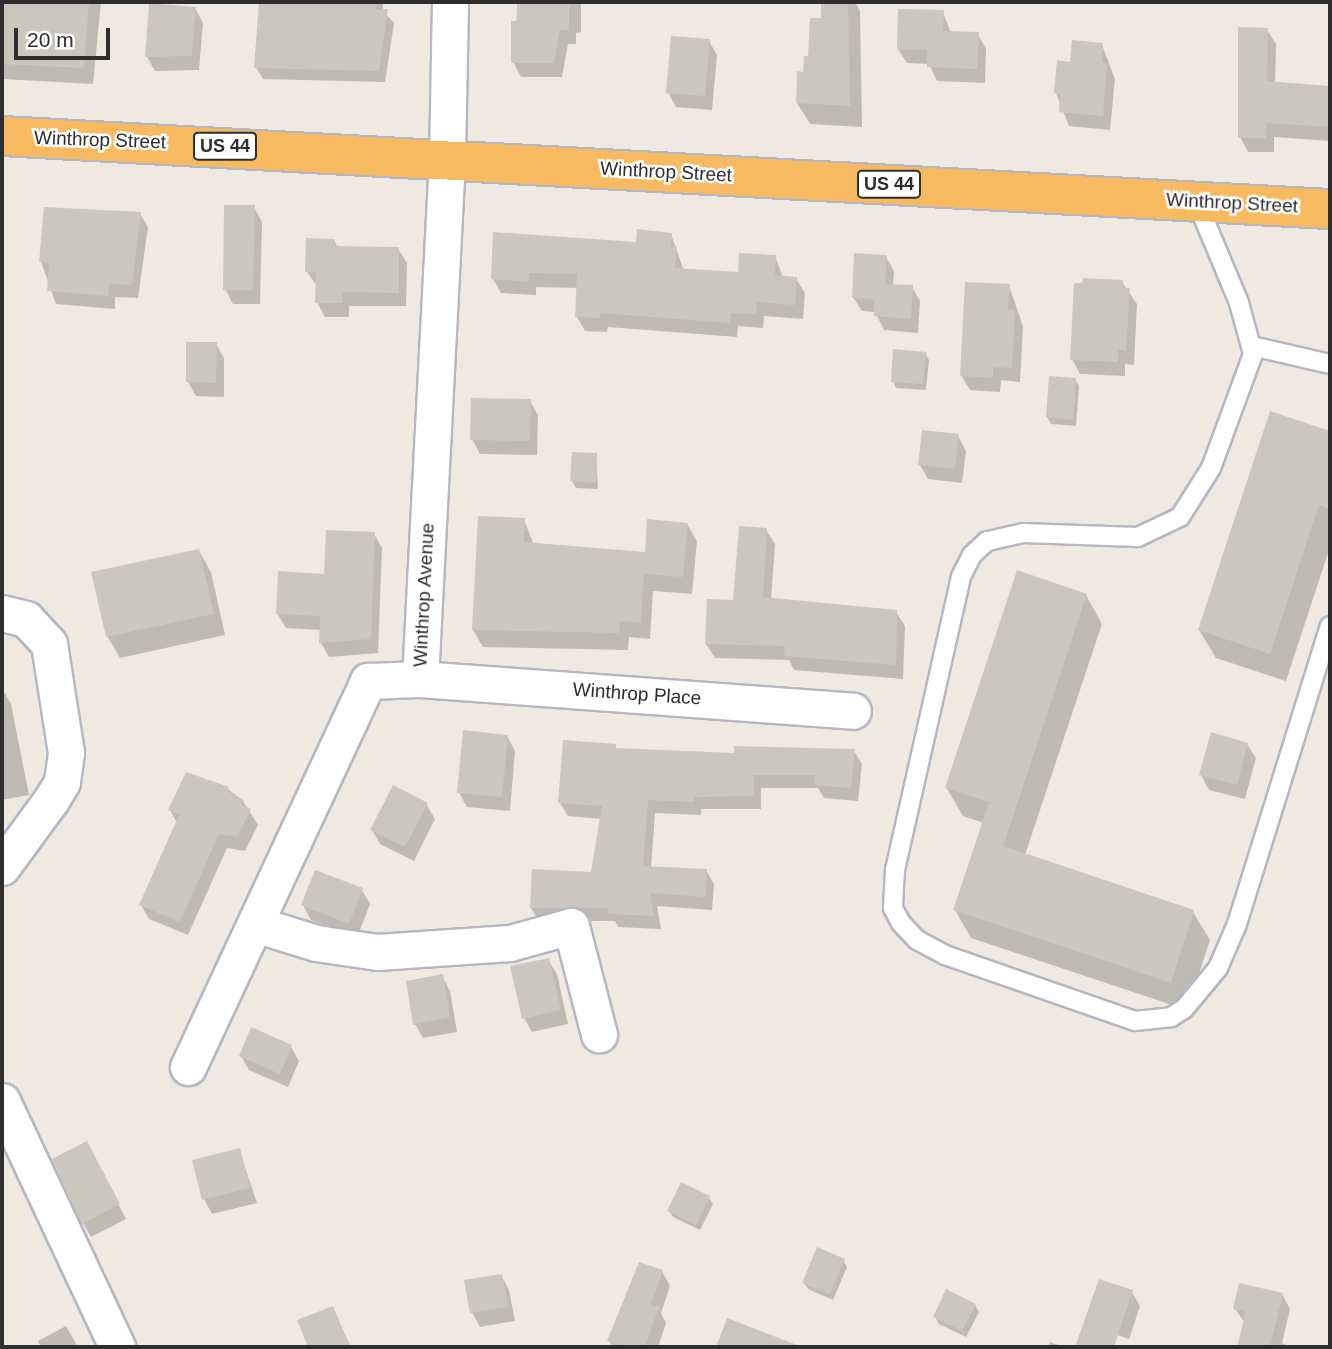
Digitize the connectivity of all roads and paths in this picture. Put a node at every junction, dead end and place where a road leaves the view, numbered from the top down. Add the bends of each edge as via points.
1 (450, 2) edge
2 (2, 136) edge
3 (447, 159) junction
4 (1196, 200) junction
5 (1330, 209) edge
6 (1252, 346) junction
7 (1330, 364) edge
8 (2, 613) edge
9 (1330, 626) edge
10 (420, 679) junction
11 (853, 711) dead end
12 (2, 867) edge
13 (255, 924) junction
14 (599, 1034) dead end
15 (188, 1067) dead end
16 (2, 1101) edge
17 (117, 1347) edge

1 - 3 street, Winthrop Avenue
2 - 3 highway, Winthrop Street / US 44
3 - 4 highway, Winthrop Street / US 44
3 - 10 street, Winthrop Avenue
4 - 5 highway, Winthrop Street / US 44
4 - 6 lane
6 - 7 lane
6 - 9 lane via 1252,363 1211,468 1180,517 1138,537 1005,535 987,541 972,555 961,577 895,869 893,908 901,923 918,940 945,955 1135,1021 1171,1017 1184,1009 1218,968 1237,924
8 - 12 street via 26,618 49,644 66,753 62,782
10 - 11 street, Winthrop Place
10 - 13 street, Winthrop Avenue via 368,681
13 - 14 street via 316,943 377,952 510,943 571,926
13 - 15 street, Winthrop Avenue
16 - 17 street

